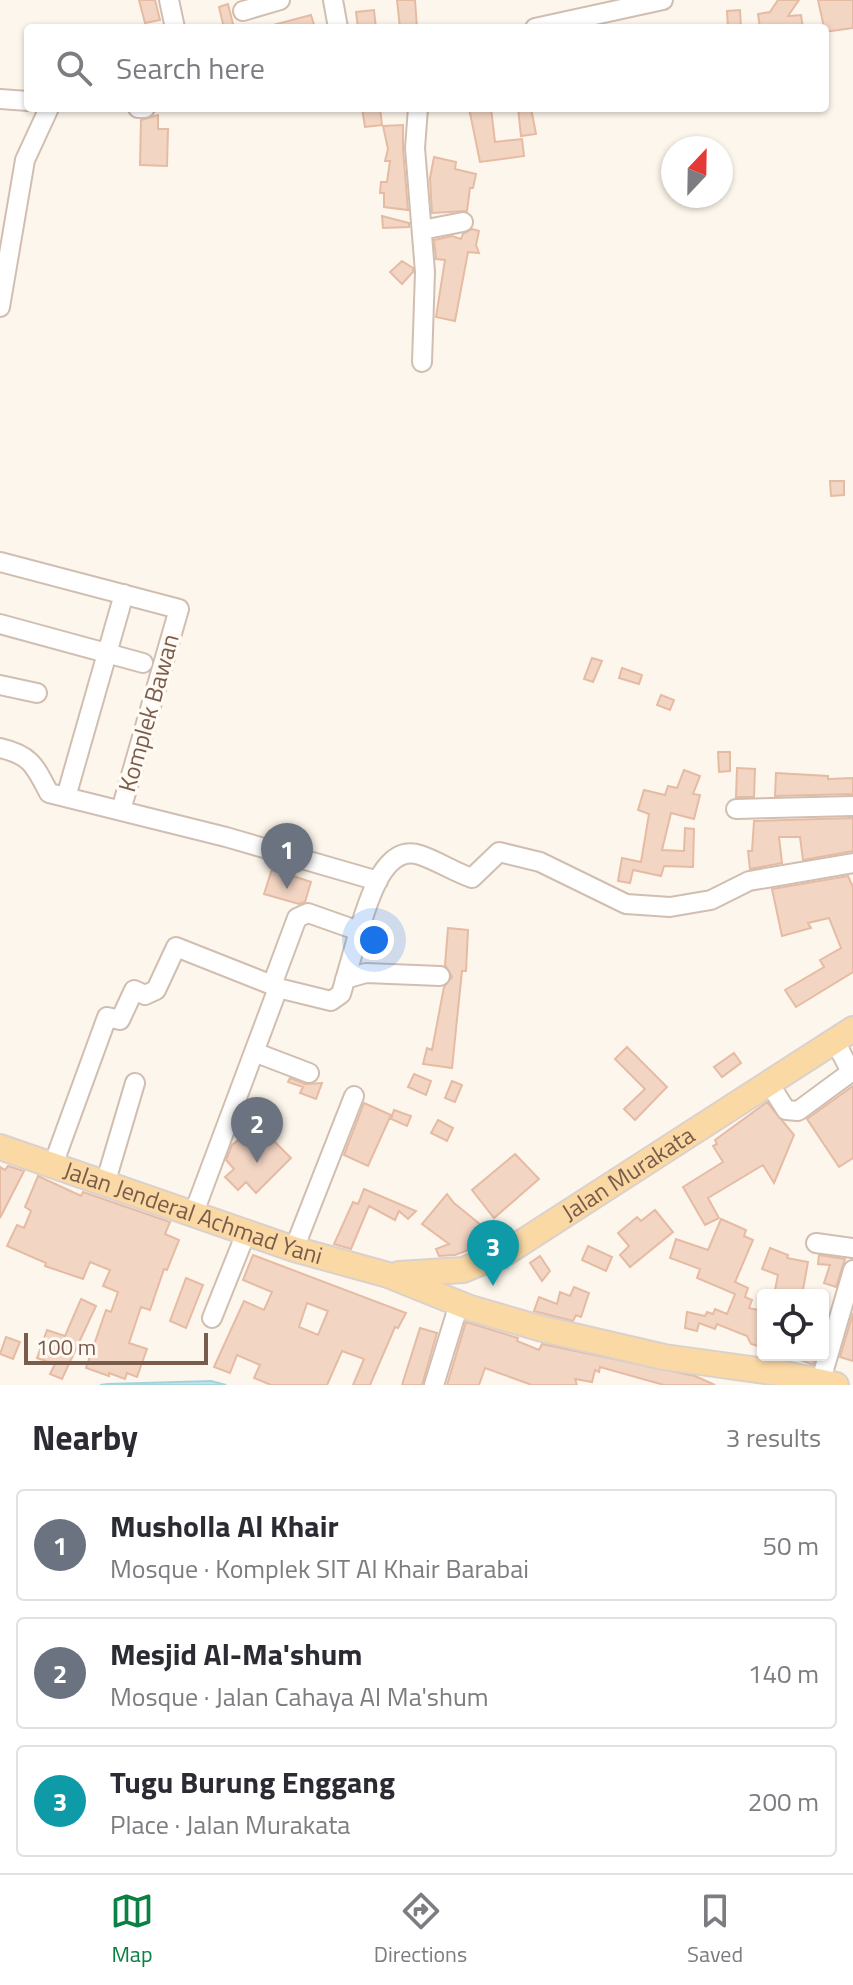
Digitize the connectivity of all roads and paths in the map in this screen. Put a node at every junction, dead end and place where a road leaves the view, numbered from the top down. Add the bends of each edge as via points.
1 (169, 0) edge
2 (280, 0) edge
3 (333, 0) edge
4 (663, 0) edge
5 (243, 11) dead end
6 (174, 24) edge
7 (337, 24) edge
8 (553, 24) edge
9 (0, 99) edge
10 (24, 101) edge
11 (47, 112) edge
12 (418, 112) edge
13 (463, 222) dead end
14 (422, 230) junction
15 (0, 307) edge
16 (422, 362) dead end
17 (0, 562) edge
18 (124, 594) junction
19 (0, 624) edge
20 (108, 654) junction
21 (143, 663) dead end
22 (0, 685) edge
23 (37, 693) dead end
24 (0, 748) edge
25 (66, 797) junction
26 (853, 806) edge
27 (736, 809) dead end
28 (121, 810) junction
29 (853, 863) edge
30 (378, 881) junction
31 (359, 931) junction
32 (440, 976) dead end
33 (345, 979) junction
34 (275, 987) junction
35 (844, 1035) edge
36 (254, 1052) junction
37 (309, 1073) dead end
38 (135, 1083) dead end
39 (769, 1083) junction
40 (354, 1096) dead end
41 (2, 1152) edge
42 (53, 1165) junction
43 (105, 1184) junction
44 (193, 1215) junction
45 (246, 1233) junction
46 (816, 1243) dead end
47 (853, 1248) edge
48 (294, 1249) junction
49 (476, 1266) junction
50 (853, 1270) edge
51 (388, 1275) junction
52 (464, 1306) junction
53 (212, 1318) dead end
54 (828, 1383) edge
55 (434, 1385) edge

1 - 6 street
2 - 5 street
3 - 7 street
4 - 8 street
9 - 10 street
11 - 15 street via 19,183
12 - 14 street via 415,148
13 - 14 street
14 - 16 street
17 - 18 street, Komplek Bawan
18 - 20 street
18 - 28 street, Komplek Bawan via 179,609
19 - 20 street, Komplek Bawan
20 - 21 street, Komplek Bawan
20 - 25 street
22 - 23 street
24 - 25 street via 21,752 49,793
25 - 28 street
26 - 27 street
28 - 30 street
29 - 30 street via 749,881 711,900 670,907 626,904 540,862 499,852 472,878 418,854 405,854 386,864
30 - 31 street
31 - 33 street
31 - 34 street via 308,913 297,918
32 - 33 street via 366,973
33 - 34 street via 341,994 331,1001
34 - 36 street
34 - 42 street via 176,947 156,990 145,995 134,990 120,1020 107,1017
35 - 39 main road, Jalan Murakata
35 - 39 street via 851,1072 798,1111 786,1110
36 - 37 street
36 - 44 street
38 - 43 street
39 - 49 main road, Jalan Murakata via 507,1252
40 - 48 street
41 - 42 main road, Jalan Jenderal Achmad Yani
42 - 43 main road, Jalan Jenderal Achmad Yani
43 - 44 main road, Jalan Jenderal Achmad Yani
44 - 45 main road, Jalan Jenderal Achmad Yani
45 - 48 main road, Jalan Jenderal Achmad Yani
45 - 53 street
46 - 47 street
48 - 51 main road, Jalan Jenderal Achmad Yani
49 - 51 main road, Jalan Murakata
49 - 52 main road
50 - 54 street
51 - 52 main road
52 - 54 main road via 606,1345
52 - 55 street

